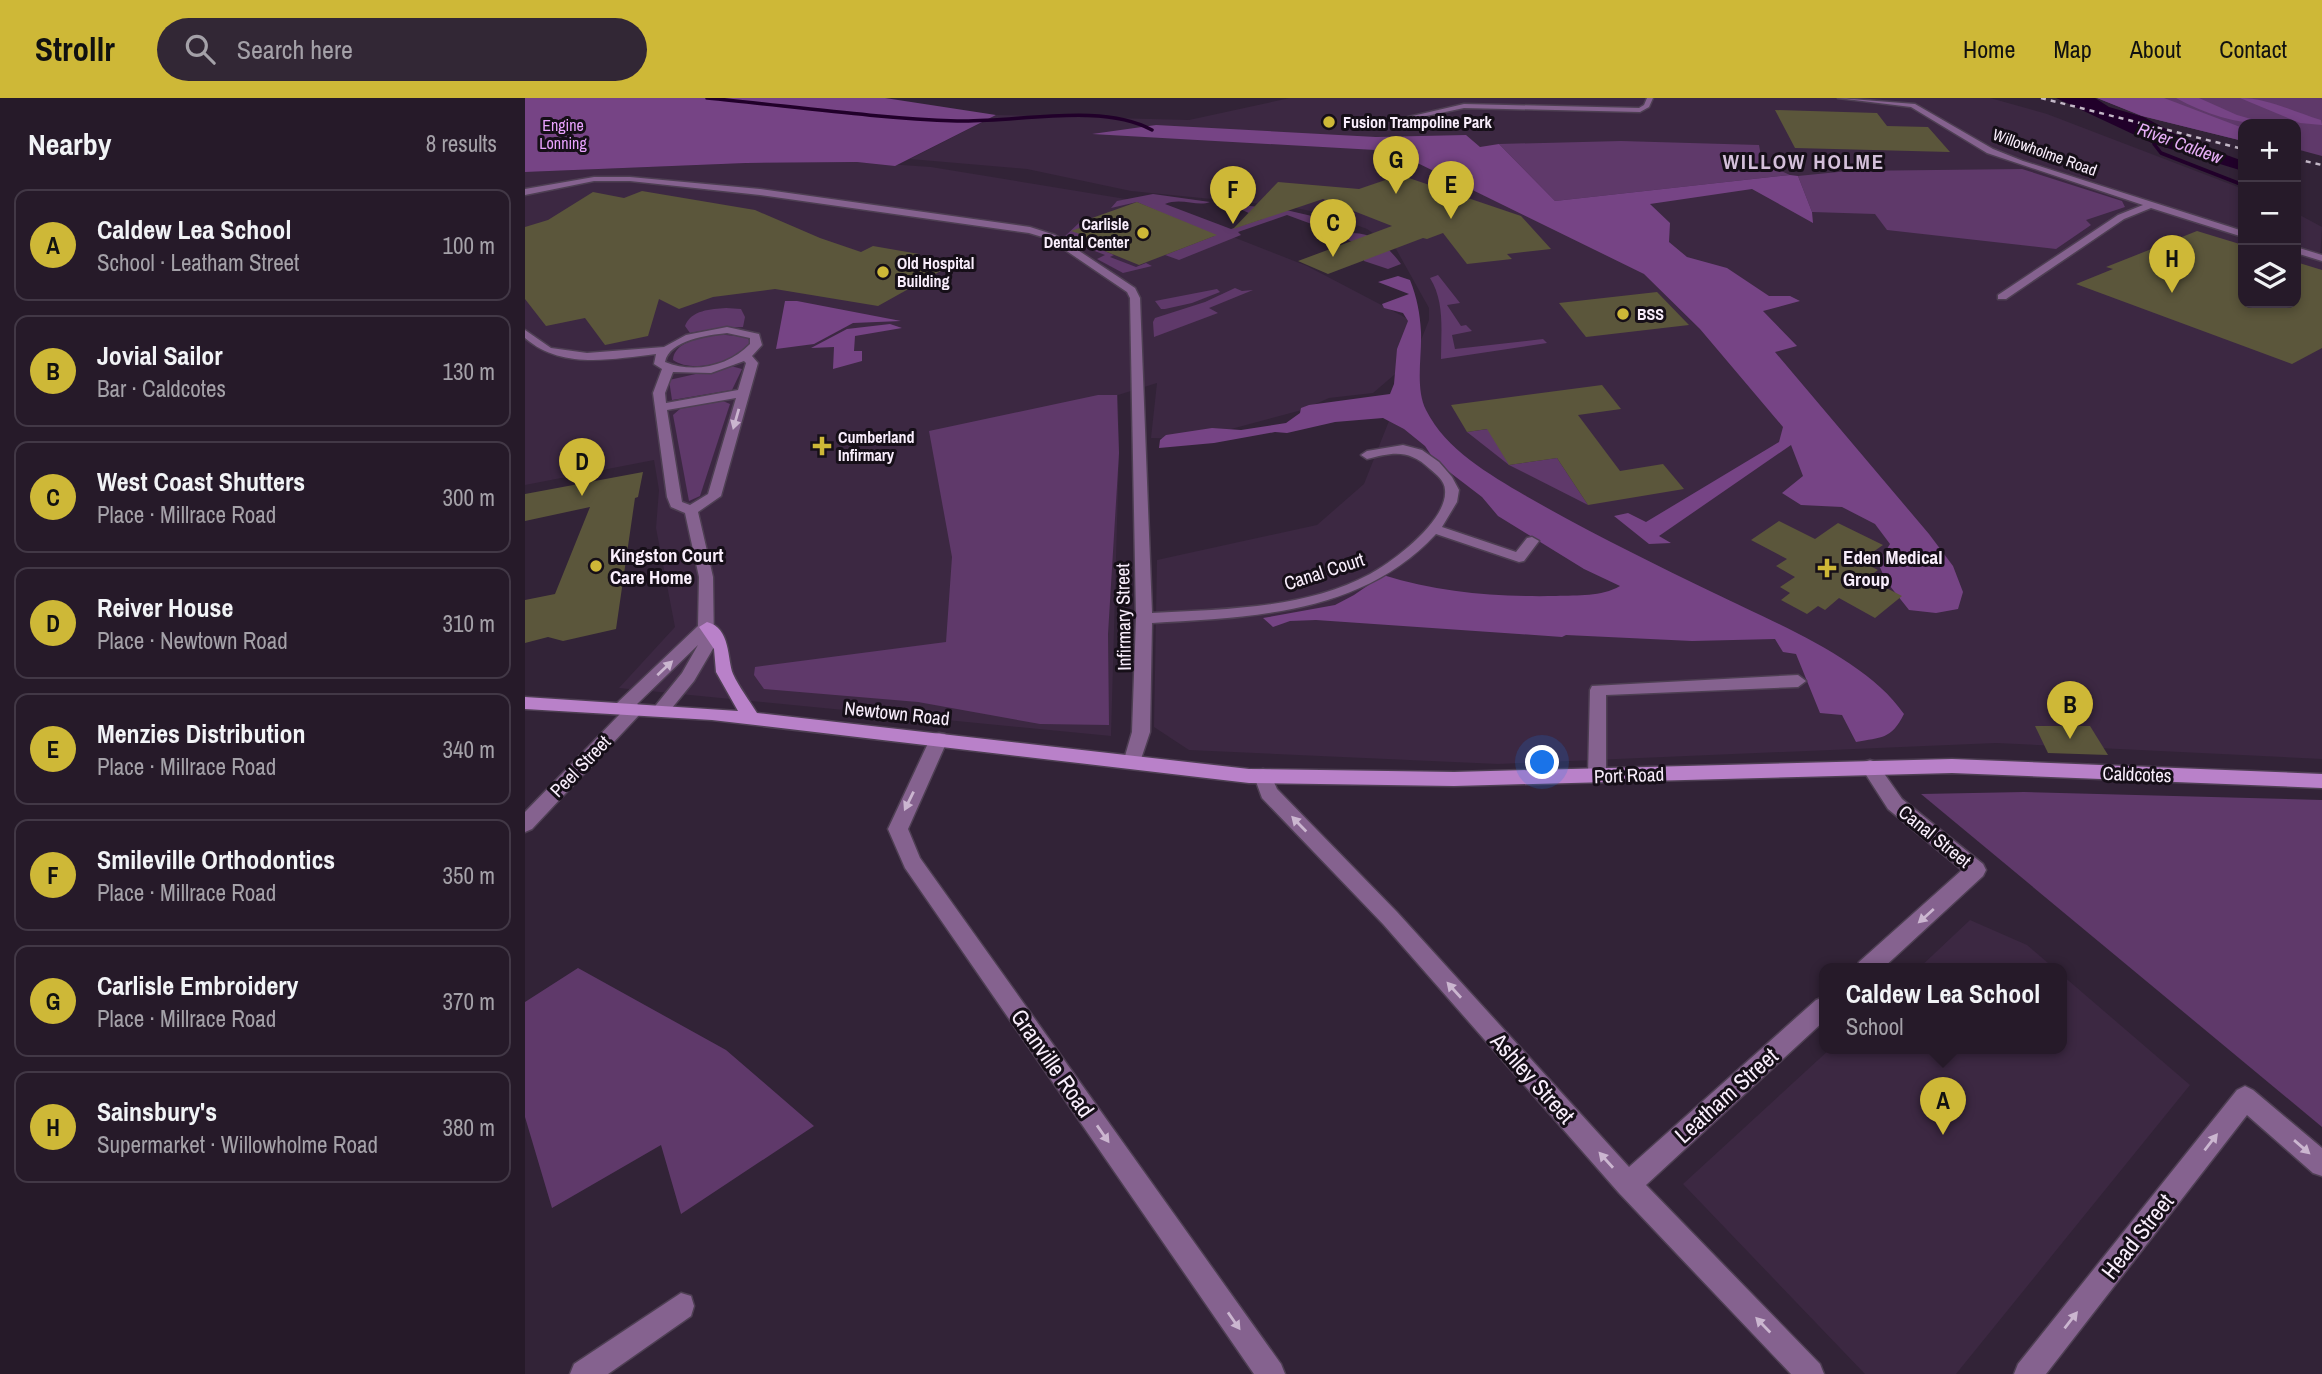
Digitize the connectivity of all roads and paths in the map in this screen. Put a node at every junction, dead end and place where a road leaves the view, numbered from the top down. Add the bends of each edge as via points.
1 (1650, 98) edge
2 (1840, 98) edge
3 (1412, 117) dead end
4 (525, 192) edge
5 (2150, 205) junction
6 (2238, 232) edge
7 (2301, 252) edge
8 (2322, 258) edge
9 (2002, 297) dead end
10 (525, 333) edge
11 (664, 350) junction
12 (745, 355) junction
13 (668, 369) junction
14 (743, 393) junction
15 (663, 407) junction
16 (1367, 456) dead end
17 (691, 512) junction
18 (1434, 529) junction
19 (1532, 541) dead end
20 (1144, 618) junction
21 (707, 628) junction
22 (1798, 681) dead end
23 (525, 703) edge
24 (628, 708) junction
25 (661, 710) junction
26 (751, 719) junction
27 (939, 739) junction
28 (1132, 762) junction
29 (1952, 766) joint
30 (1870, 767) junction
31 (1263, 776) junction
32 (1597, 776) junction
33 (2322, 781) edge
34 (525, 824) edge
35 (1874, 963) edge
36 (1819, 1011) edge
37 (2322, 1164) edge
38 (1627, 1184) junction
39 (681, 1306) dead end
40 (583, 1374) edge
41 (1271, 1374) edge
42 (1810, 1374) edge
43 (2028, 1374) edge

1 - 3 street via 1640,110 1464,106
2 - 5 street, Willowholme Road via 1913,105 1990,151
4 - 20 street, Infirmary Street via 594,179 760,192 1044,233 1114,276 1135,298
5 - 6 street, Willowholme Road
5 - 9 street via 2121,217
7 - 8 street
10 - 11 street via 549,351 564,355
11 - 12 street via 697,335 740,331 757,341
11 - 13 street via 660,364
12 - 13 street via 707,369
12 - 14 street via 752,363
13 - 15 street via 659,393
14 - 15 street
14 -> 17 street via 714,496
15 - 17 street via 674,497 676,504
16 - 18 street, Canal Court via 1413,449 1445,476 1453,493 1448,510
17 - 21 street via 706,577
18 - 19 street via 1519,558
18 - 20 street, Canal Court via 1374,577 1313,599
20 - 28 street, Infirmary Street via 1141,732
24 -> 21 street, Peel Street
21 - 25 street via 706,647
21 - 26 main road via 722,648 724,672
22 - 32 street via 1598,690
23 - 24 main road, Newtown Road
24 - 25 main road, Newtown Road
24 - 34 street, Peel Street
25 - 26 main road, Newtown Road
26 - 27 main road, Newtown Road
27 - 28 main road, Newtown Road
27 -> 41 street, Granville Road via 898,829 912,862
28 - 31 main road, Newtown Road
29 - 30 main road, Port Road
29 - 33 main road, Caldcotes
30 - 32 main road, Port Road
30 -> 35 street, Canal Street via 1895,804 1976,870
31 - 32 main road, Port Road
38 -> 31 street, Ashley Street via 1390,918 1269,793
36 - 38 street, Leatham Street
43 -> 37 street, Head Street via 2245,1098
42 -> 38 street, Ashley Street
39 - 40 street

